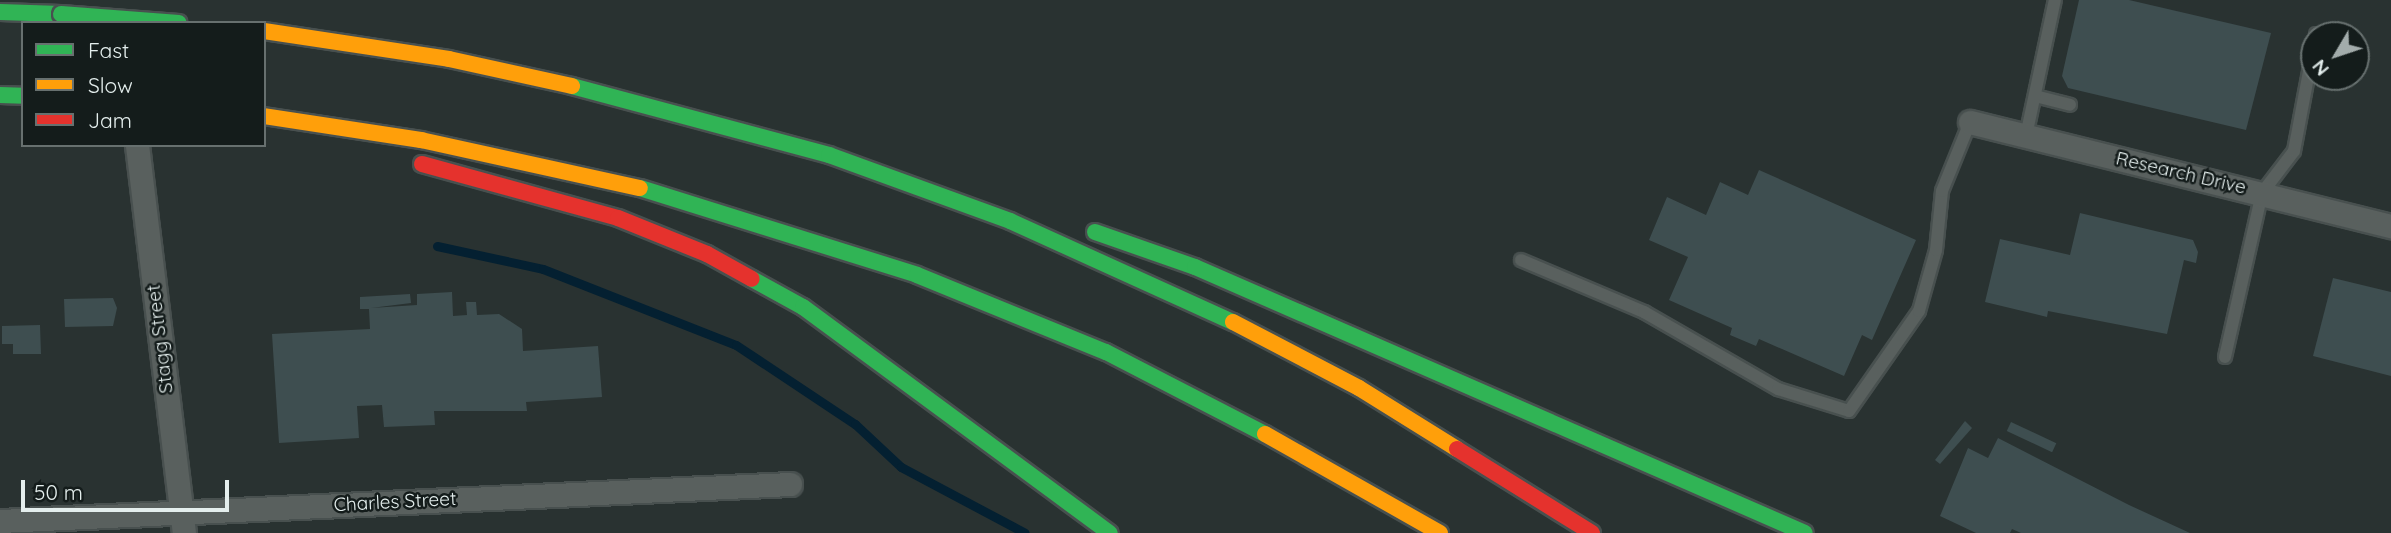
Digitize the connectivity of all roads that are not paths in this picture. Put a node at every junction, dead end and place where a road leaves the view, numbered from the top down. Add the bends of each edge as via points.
1 (119, 0) edge
2 (2055, 0) edge
3 (0, 12) edge
4 (122, 21) edge
5 (154, 21) edge
6 (266, 32) edge
7 (2305, 91) edge
8 (0, 95) edge
9 (21, 96) edge
10 (2035, 96) junction
11 (2070, 104) dead end
12 (266, 116) edge
13 (1970, 122) joint
14 (266, 124) edge
15 (2026, 136) junction
16 (137, 147) edge
17 (366, 149) dead end
18 (829, 155) junction
19 (404, 159) dead end
20 (2262, 193) junction
21 (1040, 216) dead end
22 (2391, 226) edge
23 (1080, 227) dead end
24 (1521, 260) dead end
25 (2225, 357) dead end
26 (790, 484) dead end
27 (0, 521) edge
28 (183, 523) edge
29 (1110, 533) edge
30 (1440, 533) edge
31 (1592, 533) edge
32 (1805, 533) edge

1 - 4 street
2 - 10 lane
3 - 5 highway, bridge
6 - 18 highway via 544,79
7 - 20 lane via 2294,151
8 - 9 highway
10 - 11 lane
10 - 15 lane
12 - 30 highway via 421,140 623,183 917,275 1106,352 1202,398
13 - 15 street, Research Drive
13 - 24 lane via 1942,191 1936,250 1919,311 1849,411 1778,389 1644,312
14 - 17 highway
15 - 20 street, Research Drive
16 - 28 street, Stagg Street
18 - 21 highway
18 - 31 highway via 1010,220 1185,297 1359,388
19 - 29 highway via 618,218 707,254 803,306
20 - 22 street, Research Drive
20 - 25 lane
23 - 32 highway via 1195,267
26 - 28 street, Charles Street
27 - 28 street, Charles Street

